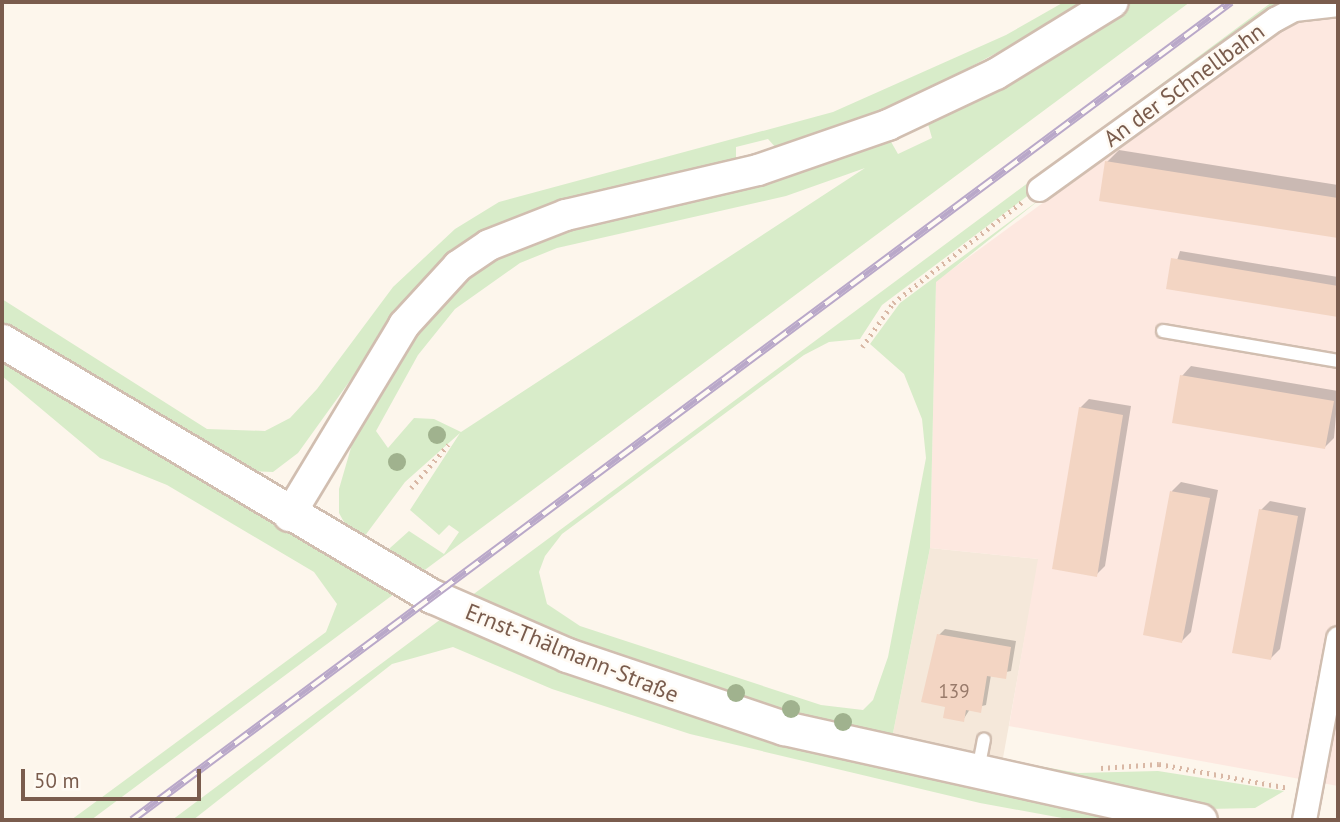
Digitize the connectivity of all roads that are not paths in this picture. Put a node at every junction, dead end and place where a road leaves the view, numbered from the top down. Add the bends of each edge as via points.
1 (1113, 2) edge
2 (1338, 4) edge
3 (1039, 189) road end
4 (1163, 331) dead end
5 (2, 341) edge
6 (1338, 361) edge
7 (289, 516) junction
8 (1338, 638) edge
9 (985, 740) dead end
10 (977, 774) junction
11 (1200, 820) edge
12 (1304, 820) edge

1 - 7 street via 996,74 888,125 758,170 566,215 489,245 458,266 404,325
2 - 3 street, An der Schnellbahn via 1294,9 1275,19
4 - 6 lane
5 - 7 main road, Ernst-Thälmann-Straße
7 - 10 main road, Ernst-Thälmann-Straße via 432,596 624,677 784,728
8 - 12 street
9 - 10 lane
10 - 11 main road, Ernst-Thälmann-Straße

